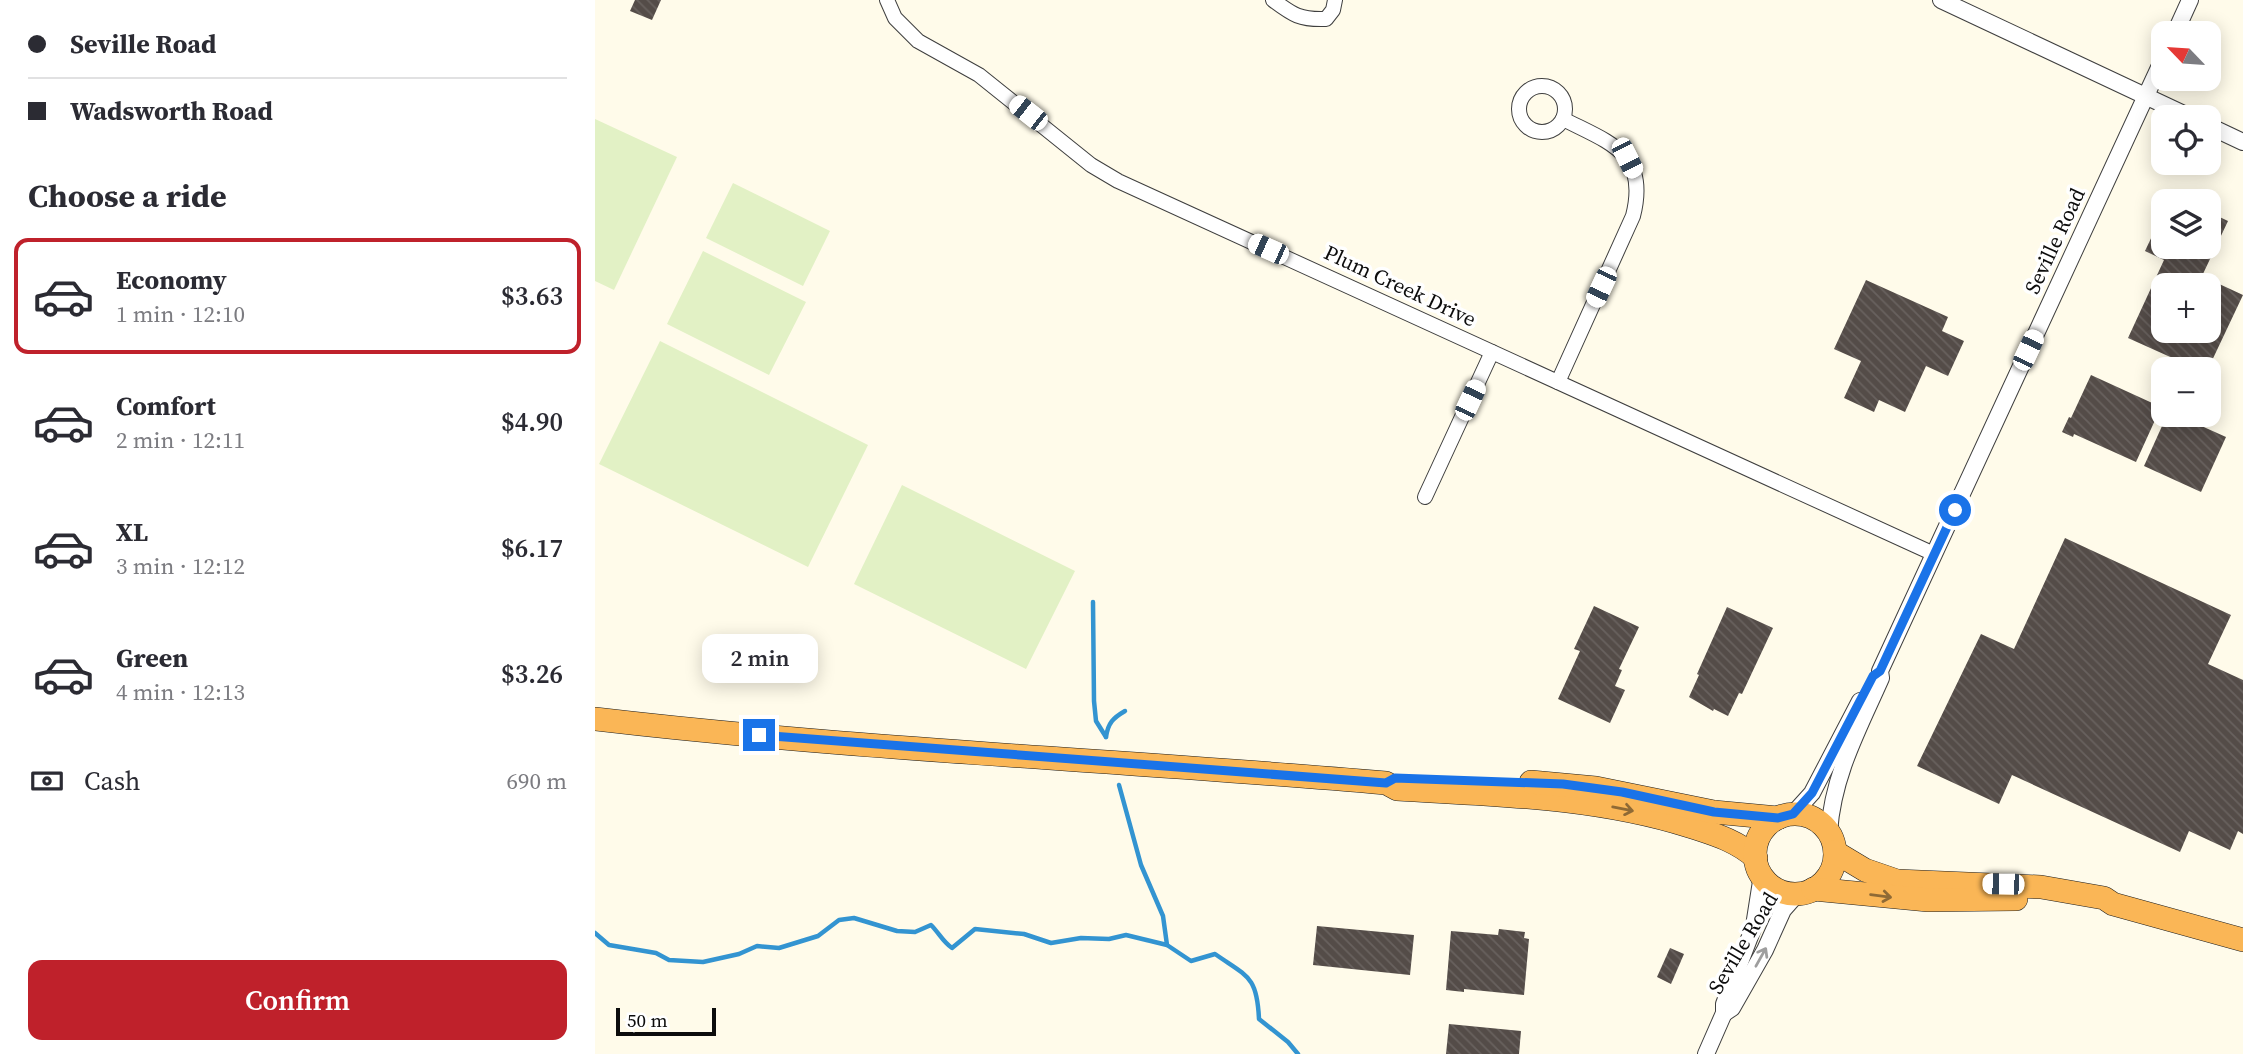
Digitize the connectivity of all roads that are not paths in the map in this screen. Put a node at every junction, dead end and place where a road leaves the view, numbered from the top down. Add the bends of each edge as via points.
1 (887, 0) edge
2 (1273, 0) edge
3 (1335, 0) edge
4 (1941, 0) edge
5 (2190, 0) edge
6 (2180, 21) edge
7 (2151, 85) edge
8 (2146, 96) junction
9 (2165, 105) edge
10 (1563, 119) dead end
11 (2221, 132) edge
12 (2243, 142) edge
13 (1492, 352) junction
14 (1558, 382) junction
15 (1425, 497) dead end
16 (1934, 554) junction
17 (1880, 671) junction
18 (595, 719) edge
19 (1386, 783) junction
20 (1785, 816) junction
21 (1832, 842) junction
22 (1759, 867) junction
23 (1805, 891) junction
24 (2113, 904) junction
25 (2243, 940) edge
26 (1724, 1013) junction
27 (1706, 1054) edge

1 - 13 street, Plum Creek Drive via 895,18 918,41 979,75 1091,165 1118,181
2 - 3 street via 1307,20 1325,19
4 - 8 street
5 - 6 street
7 - 8 street, Seville Road
8 - 9 street
8 - 16 street, Seville Road
10 - 14 street via 1617,147 1627,158 1634,172 1637,201
11 - 12 street
13 - 14 street, Plum Creek Drive
13 - 15 street
14 - 16 street, Plum Creek Drive
16 - 17 street, Seville Road
17 - 20 street, Seville Road via 1873,676 1812,793
17 - 21 street, Seville Road via 1881,678 1838,775 1832,799
18 - 19 highway via 833,742
19 - 20 highway via 1395,778 1563,784 1714,812
19 -> 22 highway via 1397,789 1545,798 1618,808 1719,836 1739,845
20 - 21 highway via 1809,816 1824,825
20 - 22 highway via 1760,834 1756,846
21 - 23 highway via 1832,870 1821,884
21 - 24 highway via 1865,870 1897,881 2041,887 2104,898
22 - 23 highway via 1767,882 1781,891
22 - 26 street, Seville Road via 1754,926
23 -> 24 highway via 1928,900
26 -> 23 street, Seville Road via 1732,1008 1783,910
24 - 25 highway
26 - 27 street, Seville Road

